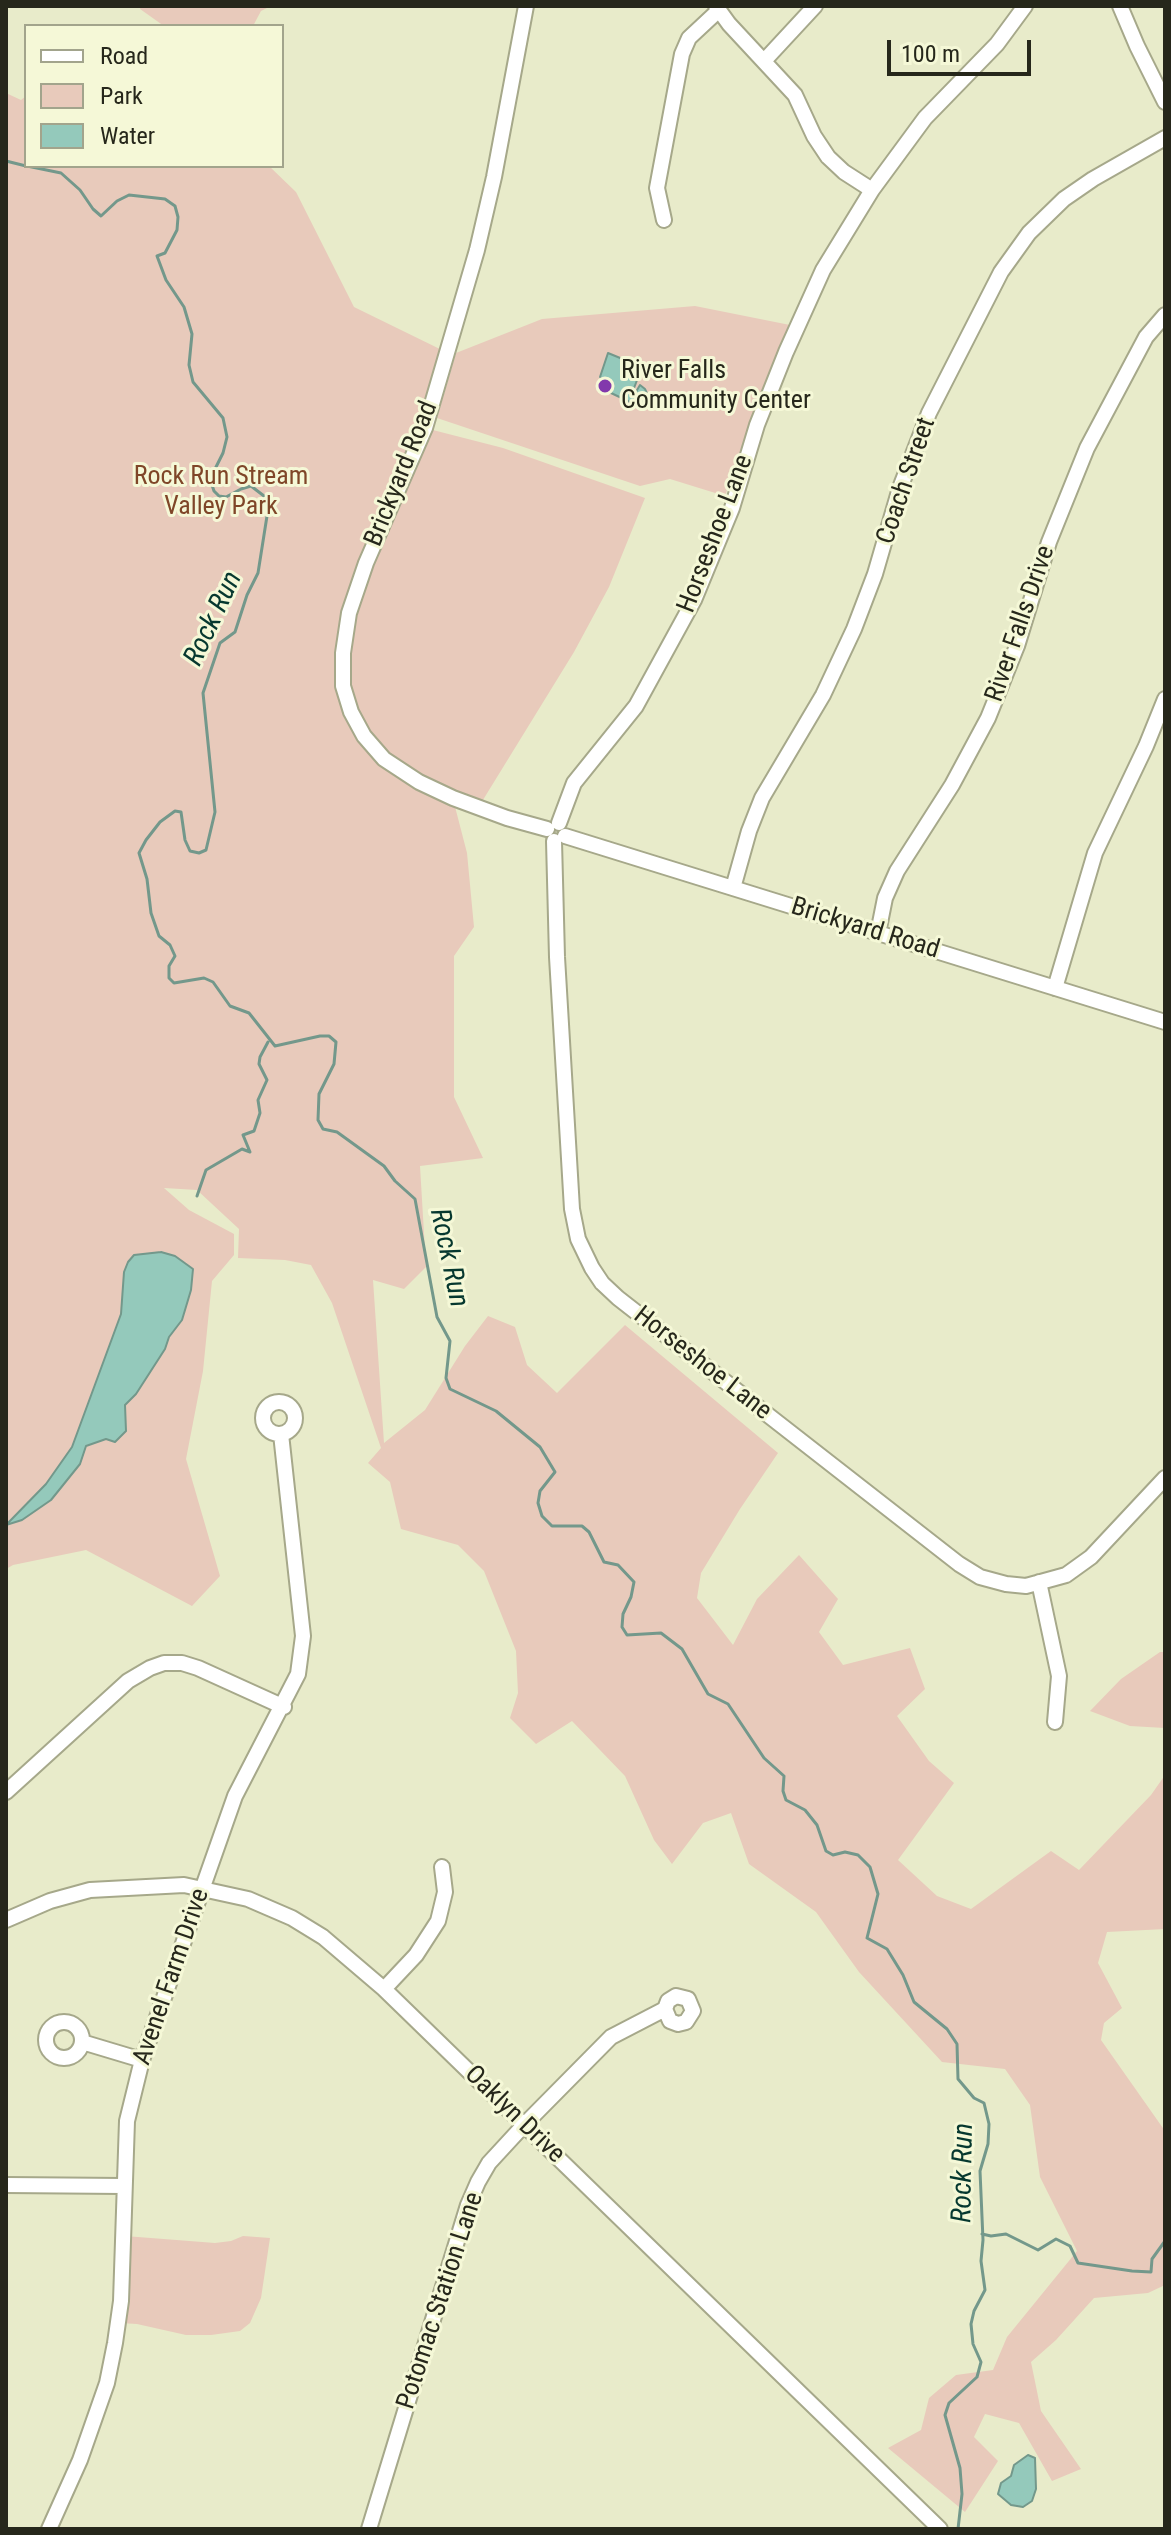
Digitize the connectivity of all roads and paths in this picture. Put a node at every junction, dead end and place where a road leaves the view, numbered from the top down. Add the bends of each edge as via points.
1 (526, 6) edge
2 (815, 6) edge
3 (1025, 6) edge
4 (1120, 6) edge
5 (718, 8) edge
6 (764, 61) junction
7 (1165, 102) edge
8 (1165, 138) edge
9 (872, 190) junction
10 (664, 220) dead end
11 (1165, 315) edge
12 (1165, 699) edge
13 (556, 832) junction
14 (733, 888) junction
15 (878, 933) junction
16 (1055, 988) junction
17 (1165, 1022) edge
18 (281, 1434) dead end
19 (1165, 1478) edge
20 (1039, 1582) junction
21 (284, 1707) junction
22 (1055, 1722) dead end
23 (6, 1792) edge
24 (442, 1867) dead end
25 (203, 1888) junction
26 (6, 1920) edge
27 (384, 1989) junction
28 (665, 2009) dead end
29 (82, 2042) dead end
30 (142, 2060) junction
31 (524, 2125) junction
32 (6, 2185) edge
33 (123, 2186) junction
34 (49, 2529) edge
35 (369, 2529) edge
36 (940, 2529) edge

1 - 13 street, Brickyard Road via 477,250 425,428 349,613 343,686 364,736 384,759 453,798
2 - 6 street
3 - 9 street, Horseshoe Lane via 997,44 925,118
4 - 7 street
5 - 6 street
5 - 10 street via 689,38 682,54 657,188
6 - 9 street via 795,95 828,157
8 - 14 street, Coach Street via 1064,199 1029,233 1001,272 929,413 854,629 823,695 762,798
9 - 13 street, Horseshoe Lane via 823,270 786,352 694,600 636,706 574,783
11 - 15 street, River Falls Drive via 1146,337 1087,448 988,718 897,871
12 - 16 street via 1095,853
13 - 14 street, Brickyard Road
13 - 20 street, Horseshoe Lane via 554,899 572,1209 592,1268 618,1298 959,1564 1006,1584
14 - 15 street, Brickyard Road
15 - 16 street, Brickyard Road
16 - 17 street, Brickyard Road
18 - 21 street, Avenel Farm Drive via 303,1636 298,1674
19 - 20 street, Horseshoe Lane via 1091,1557 1066,1575
20 - 22 street via 1059,1676
21 - 23 street via 198,1668 164,1663 128,1681
21 - 25 street, Avenel Farm Drive via 235,1796
24 - 27 street via 445,1892 438,1921
25 - 26 street, Oaklyn Drive via 90,1890
25 - 27 street, Oaklyn Drive via 292,1918 326,1939
25 - 30 street, Avenel Farm Drive
27 - 31 street, Oaklyn Drive
28 - 31 street, Potomac Station Lane via 611,2037
29 - 30 street
30 - 33 street, Avenel Farm Drive via 127,2121
31 - 35 street, Potomac Station Lane via 489,2163 468,2205
31 - 36 street, Oaklyn Drive
32 - 33 street
33 - 34 street, Avenel Farm Drive via 121,2301 107,2383

